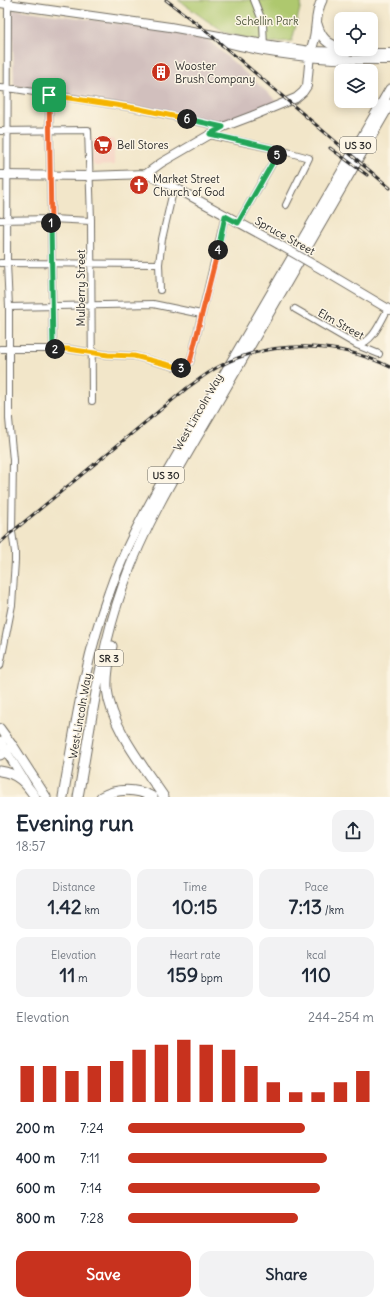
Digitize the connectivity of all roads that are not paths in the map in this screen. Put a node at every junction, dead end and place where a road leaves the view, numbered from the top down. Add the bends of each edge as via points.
1 (254, 0) edge
2 (316, 0) edge
3 (322, 0) edge
4 (5, 2) edge
5 (318, 11) junction
6 (334, 45) edge
7 (264, 48) junction
8 (378, 53) edge
9 (390, 53) edge
10 (310, 54) junction
11 (334, 54) edge
12 (390, 60) edge
13 (390, 82) edge
14 (0, 88) edge
15 (7, 88) junction
16 (390, 89) edge
17 (49, 95) junction
18 (390, 104) edge
19 (223, 127) junction
20 (50, 130) junction
21 (0, 131) edge
22 (7, 131) junction
23 (210, 134) junction
24 (280, 150) junction
25 (3, 174) edge
26 (146, 174) junction
27 (51, 176) junction
28 (89, 176) junction
29 (174, 187) junction
30 (325, 201) junction
31 (286, 205) dead end
32 (225, 216) junction
33 (51, 220) junction
34 (91, 220) junction
35 (3, 221) edge
36 (238, 223) junction
37 (3, 263) edge
38 (51, 263) junction
39 (91, 264) junction
40 (159, 264) junction
41 (160, 290) dead end
42 (52, 306) junction
43 (91, 306) junction
44 (9, 307) junction
45 (295, 308) dead end
46 (389, 310) edge
47 (202, 314) junction
48 (357, 345) junction
49 (0, 349) edge
50 (9, 349) junction
51 (53, 349) junction
52 (91, 353) junction
53 (379, 354) dead end
54 (92, 401) dead end
55 (156, 511) junction
56 (0, 666) edge
57 (78, 715) junction
58 (0, 728) edge
59 (0, 741) edge
60 (9, 751) edge
61 (0, 760) edge
62 (0, 771) edge
63 (28, 787) junction
64 (35, 797) edge
65 (46, 797) edge
66 (60, 797) edge
67 (63, 797) edge
68 (78, 797) edge
69 (101, 797) edge
70 (153, 797) edge
71 (164, 797) edge

1 - 7 street via 263,23
2 - 10 highway
3 - 5 highway
4 - 7 main road via 170,27 246,48
4 - 15 street
5 - 6 highway via 319,31 324,40
5 - 10 highway via 314,45
7 - 10 main road
8 - 9 main road
10 - 11 main road
10 - 12 main road via 354,61
10 - 19 main road via 307,86 300,95
13 - 30 highway via 344,162
14 - 15 street
15 - 17 street
15 - 22 street
16 - 30 highway, US 30
17 - 19 street via 135,108
17 - 20 street
18 - 55 highway, West Lincoln Way / US 30
19 - 23 main road
20 - 22 street
20 - 27 street
20 - 28 street, Mulberry Street via 88,130
21 - 22 street
22 - 25 street
23 - 24 street
23 - 26 main road
24 - 31 street via 309,158
24 - 36 street
25 - 27 main road
25 - 35 street
26 - 28 main road
26 - 29 main road, Spruce Street
27 - 28 main road
27 - 33 street
28 - 34 street, Mulberry Street
29 - 32 main road, Spruce Street
29 - 40 street
30 - 57 highway, West Lincoln Way / US 30 via 131,539 112,582 100,619
32 - 36 main road, Spruce Street
32 - 47 street
33 - 34 street
33 - 35 street
33 - 38 street
34 - 39 street, Mulberry Street
35 - 37 street
36 - 46 main road, Spruce Street, bridge
37 - 38 street
37 - 44 street
38 - 39 street
38 - 42 street
39 - 40 street
39 - 43 street, Mulberry Street
40 - 41 street
42 - 43 street
42 - 44 street
42 - 51 street
43 - 47 street via 153,304
43 - 52 street, Mulberry Street
44 - 50 street
45 - 48 street, Elm Street
46 - 48 street via 370,339
47 - 52 street via 190,362 186,367 179,368 134,356
48 - 53 street, Elm Street
49 - 50 street
50 - 51 street
50 - 56 street via 12,532 16,560 12,605
51 - 52 street
52 - 54 street, Mulberry Street
55 - 68 highway, West Lincoln Way / US 30 via 130,567 106,642
55 - 71 highway, SR 3 via 127,584 112,642 107,685 112,711 120,729
57 - 66 highway via 72,733
57 - 67 highway, West Lincoln Way / US 30
58 - 60 main road
59 - 60 main road
60 - 61 highway
60 - 63 main road
60 - 65 highway
62 - 63 highway via 15,776
63 - 64 highway
69 - 70 highway via 124,790

